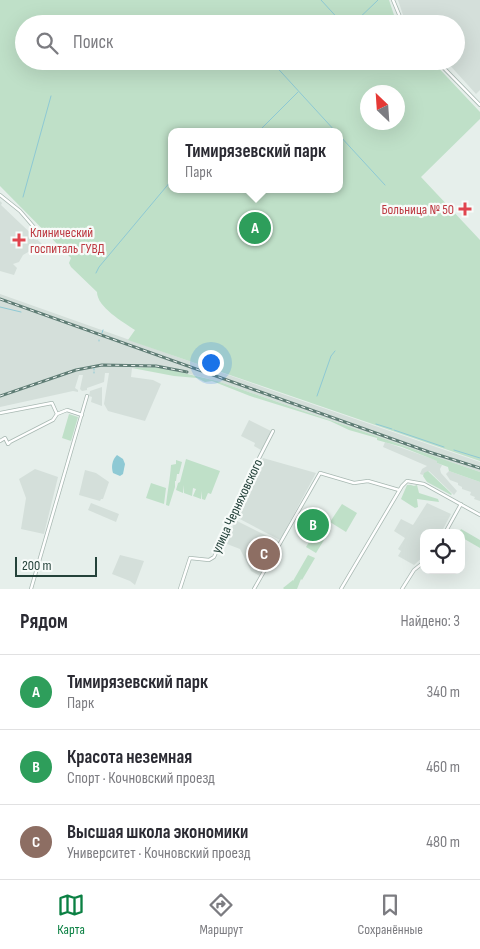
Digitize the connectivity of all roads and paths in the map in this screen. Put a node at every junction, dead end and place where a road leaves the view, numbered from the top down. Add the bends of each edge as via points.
1 (393, 0) edge
2 (399, 15) edge
3 (446, 70) edge
4 (480, 105) edge
5 (0, 195) edge
6 (39, 233) dead end
7 (87, 396) dead end
8 (0, 413) edge
9 (58, 414) junction
10 (82, 415) junction
11 (273, 431) dead end
12 (0, 440) edge
13 (399, 490) junction
14 (461, 504) junction
15 (480, 515) edge
16 (447, 529) edge
17 (420, 565) edge
18 (31, 589) edge
19 (180, 589) edge
20 (254, 589) edge
21 (342, 589) edge
22 (402, 589) edge

1 - 2 street
3 - 4 street
5 - 6 street
7 - 10 street
8 - 9 street via 52,403
9 - 10 street via 67,410
9 - 12 street via 53,420 8,444 5,438
10 - 18 street
11 - 19 street, улица Черняховского via 214,557 210,560 190,558
13 - 14 street via 405,482 412,481
13 - 20 street via 368,481 354,483 320,473
13 - 21 street
14 - 15 street
14 - 16 street
17 - 22 street

